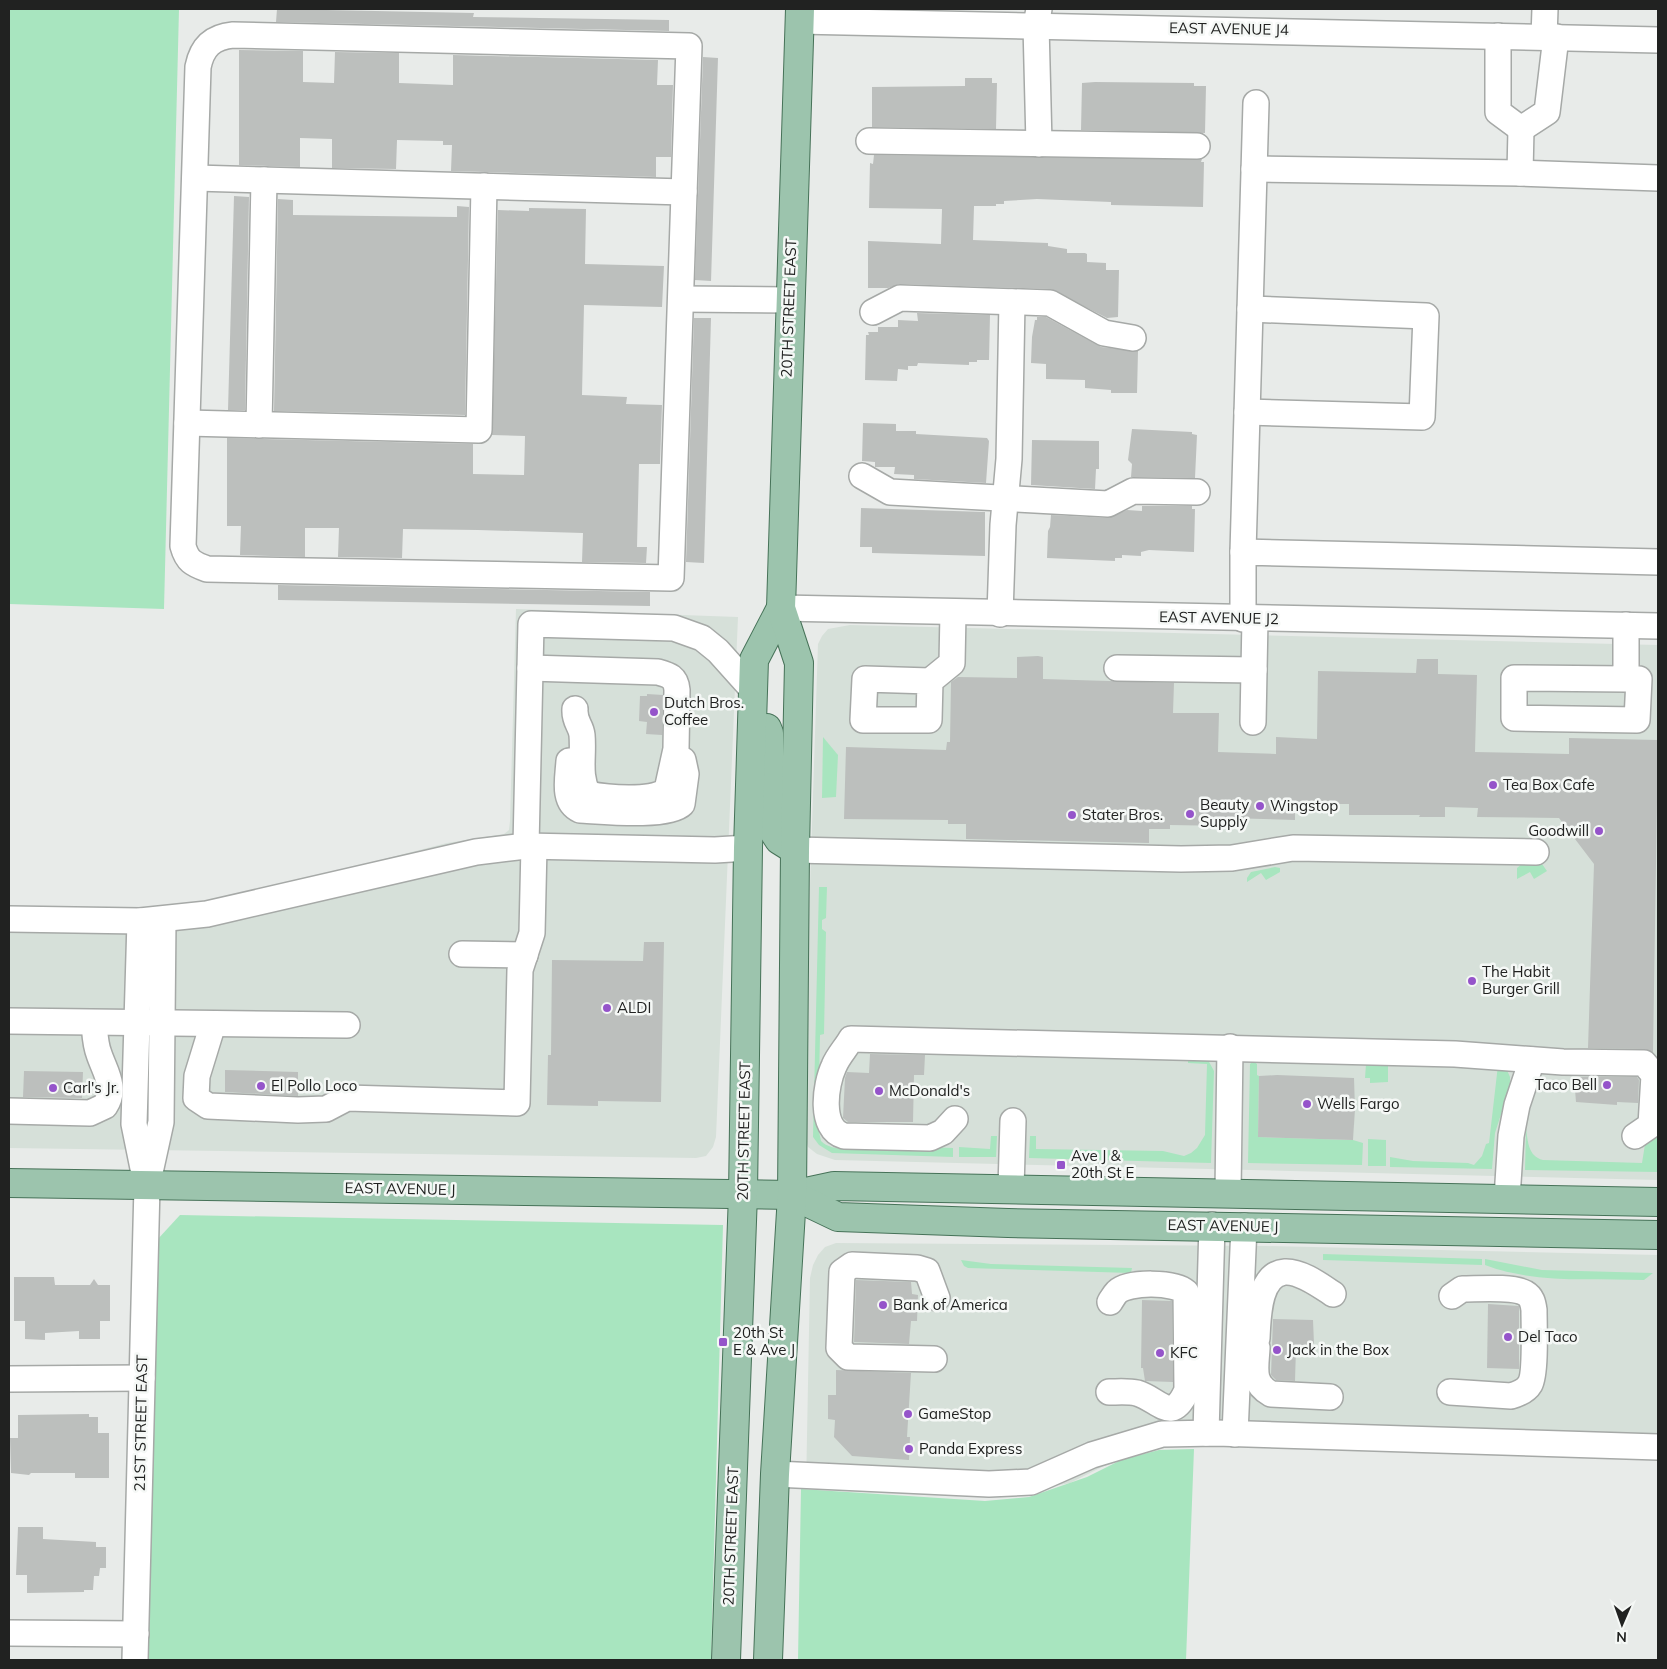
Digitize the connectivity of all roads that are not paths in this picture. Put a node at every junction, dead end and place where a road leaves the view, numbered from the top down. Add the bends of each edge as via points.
1 (1545, 9) edge
2 (799, 15) edge
3 (1038, 17) edge
4 (1241, 19) edge
5 (1498, 36) junction
6 (1550, 37) junction
7 (1658, 40) edge
8 (1256, 103) dead end
9 (1521, 129) junction
10 (869, 141) dead end
11 (1038, 144) junction
12 (1197, 146) dead end
13 (1254, 169) junction
14 (1520, 173) junction
15 (195, 178) junction
16 (1658, 178) edge
17 (264, 180) junction
18 (484, 186) junction
19 (684, 192) junction
20 (680, 298) junction
21 (789, 300) junction
22 (1012, 302) junction
23 (1250, 309) junction
24 (873, 312) dead end
25 (1133, 338) dead end
26 (1248, 412) junction
27 (187, 423) junction
28 (258, 425) junction
29 (862, 476) dead end
30 (1197, 492) dead end
31 (1005, 498) junction
32 (1243, 552) junction
33 (1658, 562) edge
34 (781, 608) junction
35 (953, 613) junction
36 (1000, 614) junction
37 (1249, 619) junction
38 (1626, 625) junction
39 (1658, 626) edge
40 (530, 668) junction
41 (1117, 668) dead end
42 (1254, 670) junction
43 (1626, 679) junction
44 (930, 681) dead end
45 (752, 699) junction
46 (575, 714) dead end
47 (1253, 722) dead end
48 (530, 846) junction
49 (748, 848) junction
50 (795, 850) junction
51 (1536, 852) dead end
52 (9, 919) edge
53 (151, 921) junction
54 (462, 954) dead end
55 (525, 955) junction
56 (9, 1021) edge
57 (94, 1023) junction
58 (137, 1023) junction
59 (162, 1024) junction
60 (213, 1024) junction
61 (347, 1025) dead end
62 (1230, 1047) junction
63 (1532, 1060) junction
64 (9, 1111) edge
65 (955, 1119) dead end
66 (1013, 1121) dead end
67 (1635, 1136) dead end
68 (9, 1183) edge
69 (147, 1186) junction
70 (1011, 1188) junction
71 (1228, 1192) junction
72 (744, 1194) junction
73 (792, 1195) junction
74 (1507, 1198) junction
75 (1658, 1202) edge
76 (1028, 1223) junction
77 (1232, 1226) junction
78 (1658, 1235) edge
79 (1334, 1294) dead end
80 (1452, 1296) dead end
81 (937, 1298) dead end
82 (1110, 1302) dead end
83 (934, 1360) dead end
84 (142, 1378) junction
85 (9, 1379) edge
86 (1109, 1392) dead end
87 (1450, 1392) dead end
88 (1330, 1397) dead end
89 (1206, 1433) junction
90 (1235, 1434) junction
91 (1658, 1447) edge
92 (775, 1474) junction
93 (9, 1633) edge
94 (136, 1634) junction
95 (135, 1660) edge
96 (726, 1660) edge
97 (768, 1660) edge

1 - 6 street
2 - 3 street, EAST AVENUE J4
2 - 21 main road, 20TH STREET EAST
3 - 4 street, EAST AVENUE J4
3 - 11 street
4 - 5 street, EAST AVENUE J4
5 - 6 street, EAST AVENUE J4
5 - 9 street via 1498,112
6 - 7 street, EAST AVENUE J4
6 - 9 street via 1547,112
8 - 13 street
9 - 14 street
10 - 11 street
11 - 12 street
13 - 14 street
13 - 23 street
14 - 16 street
15 - 17 street
15 - 19 street via 200,56 206,45 221,36 689,46
15 - 27 street
17 - 18 street
17 - 28 street
18 - 19 street
18 - 28 street via 478,430
19 - 20 street
20 - 21 street
20 - 27 street via 671,578 207,569 194,565 186,558 183,546
21 - 34 main road, 20TH STREET EAST
22 - 24 street via 900,298
22 - 25 street via 1050,303 1104,333
22 - 31 street via 1009,459
23 - 26 street
23 - 26 street via 1426,316 1422,417
26 - 32 street
27 - 28 street
29 - 31 street via 890,492
30 - 31 street via 1133,491 1108,504
31 - 36 street
32 - 33 street
32 - 37 street
34 - 35 street, EAST AVENUE J2
34 - 45 main road, 20TH STREET EAST via 754,660
34 - 50 main road, 20TH STREET EAST via 799,663
35 - 36 street, EAST AVENUE J2
35 - 44 street via 952,663
36 - 37 street, EAST AVENUE J2
37 - 38 street, EAST AVENUE J2
37 - 42 street
38 - 39 street, EAST AVENUE J2
38 - 43 street
40 - 45 street via 531,624 674,628 702,638 724,656
40 - 46 street via 670,675 677,690 676,749 667,790 660,795 643,797 588,794 581,775 582,733
40 - 48 street
41 - 42 street
42 - 47 street
43 - 43 street via 1514,678 1514,718 1637,720 1638,679
45 - 49 main road, 20TH STREET EAST
45 - 50 main road via 769,733 770,826 779,840
48 - 49 street
48 - 53 street via 476,852 207,914
48 - 55 street via 532,933
49 - 72 main road, 20TH STREET EAST
50 - 51 street via 1181,859 1232,858 1293,848
50 - 73 main road, 20TH STREET EAST
52 - 53 street
53 - 58 street
53 - 59 street
54 - 55 street
55 - 60 street via 520,970 517,1103 347,1098 326,1109 208,1106 196,1098
56 - 57 street
57 - 58 street
57 - 64 street via 99,1055 110,1080 105,1106 90,1112
58 - 59 street
58 - 69 street via 134,1124
59 - 60 street
59 - 69 street via 161,1122
60 - 61 street
62 - 63 street via 1455,1054
62 - 65 street via 851,1039 833,1067 827,1116 835,1134 930,1138 943,1132
62 - 71 street
63 - 67 street via 1644,1063 1654,1075 1652,1125
63 - 74 street via 1511,1136
66 - 70 street
68 - 69 main road, EAST AVENUE J
69 - 72 main road, EAST AVENUE J
69 - 84 street, 21ST STREET EAST
70 - 71 main road, EAST AVENUE J
70 - 73 main road, EAST AVENUE J via 834,1186
71 - 74 main road, EAST AVENUE J
71 - 76 main road via 1222,1201 1191,1210 1080,1212
72 - 73 main road, EAST AVENUE J
72 - 96 main road, 20TH STREET EAST
73 - 76 main road, EAST AVENUE J via 838,1217
73 - 92 main road, 20TH STREET EAST
74 - 75 main road, EAST AVENUE J
74 - 77 main road via 1456,1213 1284,1211 1247,1217
76 - 77 main road, EAST AVENUE J
77 - 78 main road, EAST AVENUE J
77 - 89 street
77 - 90 street
79 - 88 street via 1295,1274 1277,1274 1268,1282 1258,1314 1258,1384 1272,1394
80 - 87 street via 1462,1289 1517,1290 1526,1293 1534,1310 1532,1376 1520,1394
81 - 83 street via 927,1272 917,1268 852,1265 842,1272 839,1348 848,1357
82 - 86 street via 1118,1291 1137,1285 1180,1286 1186,1292 1187,1390 1181,1404 1174,1408 1165,1408 1136,1393
84 - 85 street
84 - 94 street, 21ST STREET EAST
89 - 90 street
89 - 92 street via 1162,1434 1092,1455 1031,1482 989,1484
90 - 91 street
92 - 97 main road, 20TH STREET EAST
93 - 94 street
94 - 95 street, 21ST STREET EAST

